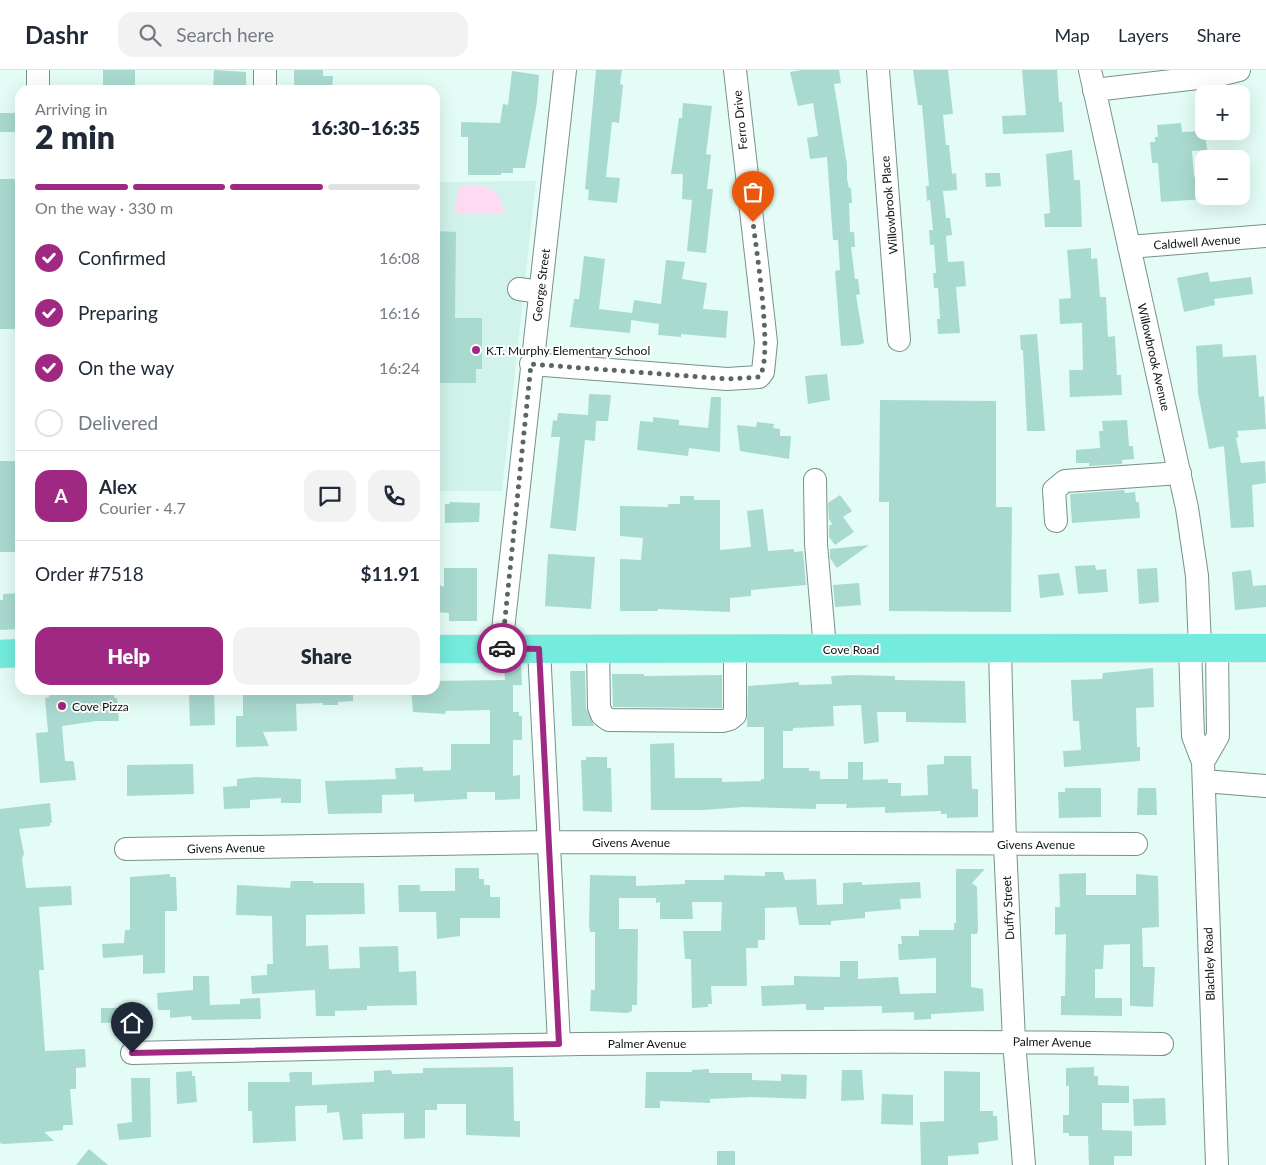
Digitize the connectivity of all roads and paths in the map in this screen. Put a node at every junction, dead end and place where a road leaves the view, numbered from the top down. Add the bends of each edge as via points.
1 (38, 70) edge
2 (265, 70) edge
3 (564, 70) edge
4 (734, 70) edge
5 (878, 70) edge
6 (1240, 70) edge
7 (1092, 80) edge
8 (38, 85) edge
9 (265, 85) edge
10 (1266, 236) edge
11 (1129, 247) junction
12 (899, 340) dead end
13 (531, 364) junction
14 (1180, 473) junction
15 (815, 480) dead end
16 (1056, 521) dead end
17 (1203, 647) junction
18 (501, 648) junction
19 (1266, 648) edge
20 (440, 649) edge
21 (539, 649) junction
22 (598, 649) junction
23 (735, 649) junction
24 (825, 649) junction
25 (1000, 650) junction
26 (15, 653) edge
27 (0, 654) edge
28 (1204, 772) junction
29 (1266, 786) edge
30 (550, 842) junction
31 (1005, 844) junction
32 (1136, 844) dead end
33 (126, 849) dead end
34 (1014, 1041) junction
35 (559, 1044) junction
36 (1162, 1044) dead end
37 (132, 1053) dead end
38 (1024, 1165) edge
39 (1217, 1165) edge

1 - 8 street
2 - 9 street
3 - 13 street, George Street via 529,291
4 - 13 street, Ferro Drive via 766,342 763,372 759,377 727,379
5 - 12 street, Willowbrook Place
6 - 7 street via 1215,76
7 - 11 street, Willowbrook Avenue
10 - 11 street, Caldwell Avenue
11 - 14 street, Willowbrook Avenue
13 - 18 street, George Street
14 - 16 street via 1065,481 1054,490
14 - 17 street, Willowbrook Avenue via 1197,576
15 - 24 street via 816,544
17 - 19 main road, Cove Road
17 - 25 main road, Cove Road
17 - 28 street via 1218,736
18 - 20 main road, Cove Road
18 - 21 main road, Cove Road
21 - 22 main road, Cove Road
21 - 30 street
22 - 23 main road, Cove Road
22 - 23 street via 599,707 609,720 730,719 735,715
23 - 24 main road, Cove Road
24 - 25 main road, Cove Road
25 - 31 street, Duffy Street
26 - 27 main road
28 - 29 street
28 - 39 street, Blachley Road
30 - 31 street, Givens Avenue
30 - 33 street, Givens Avenue
30 - 35 street
31 - 32 street, Givens Avenue
31 - 34 street, Duffy Street
34 - 35 street, Palmer Avenue
34 - 36 street, Palmer Avenue
34 - 38 street, Duffy Street
35 - 37 street, Palmer Avenue

